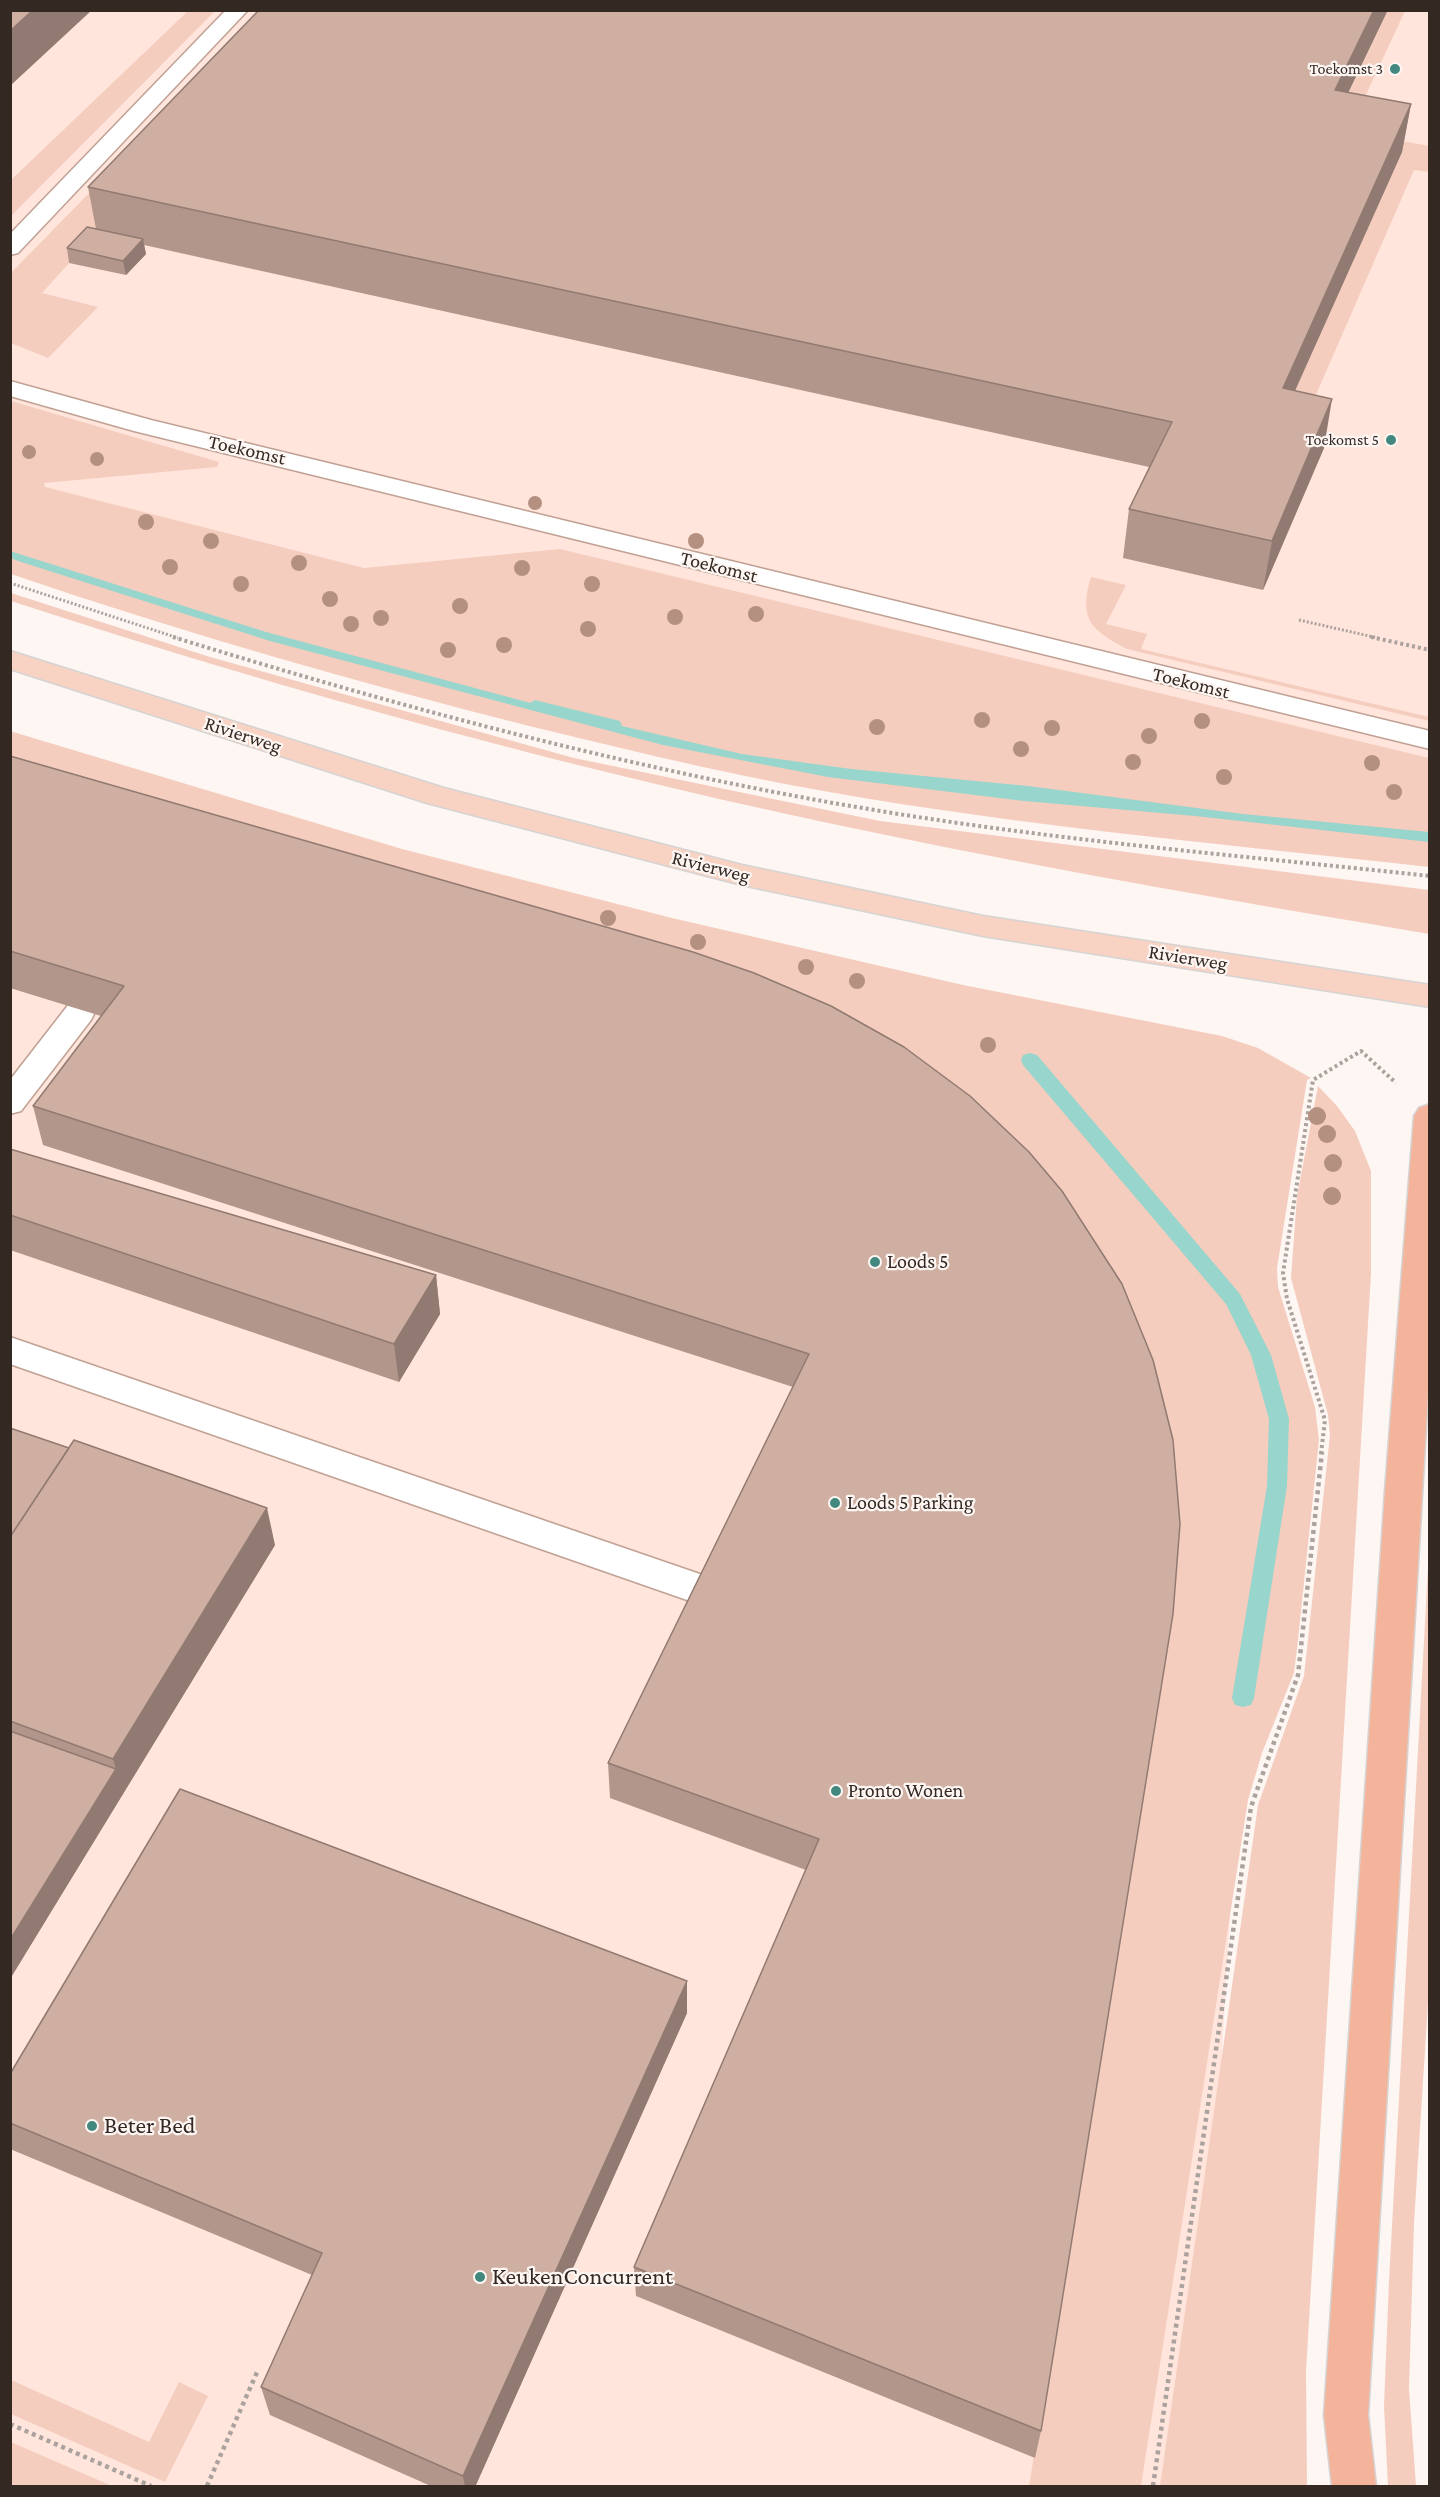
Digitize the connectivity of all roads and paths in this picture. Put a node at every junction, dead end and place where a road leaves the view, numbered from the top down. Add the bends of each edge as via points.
1 (238, 10) edge
2 (10, 248) edge
3 (10, 388) edge
4 (10, 583) edge
5 (1299, 620) dead end
6 (1430, 650) edge
7 (10, 660) edge
8 (1430, 740) edge
9 (1430, 876) edge
10 (1430, 996) edge
11 (80, 1012) edge
12 (1401, 1088) dead end
13 (10, 1103) edge
14 (1430, 1116) edge
15 (10, 1350) edge
16 (710, 1593) edge
17 (258, 2370) dead end
18 (10, 2424) edge
19 (151, 2487) edge
20 (207, 2487) edge
21 (1153, 2487) edge
22 (1354, 2487) edge

1 - 2 street
3 - 8 street, Toekomst via 143,426
4 - 9 path via 151,630 322,680 660,768 931,819
5 - 6 path
7 - 10 main road, Rivierweg via 437,796 742,875 983,926
11 - 13 street
12 - 21 path via 1361,1051 1313,1080 1283,1273 1287,1299 1325,1420 1298,1675 1251,1807
14 - 22 highway via 1346,2415
15 - 16 street
17 - 20 path
18 - 19 path

